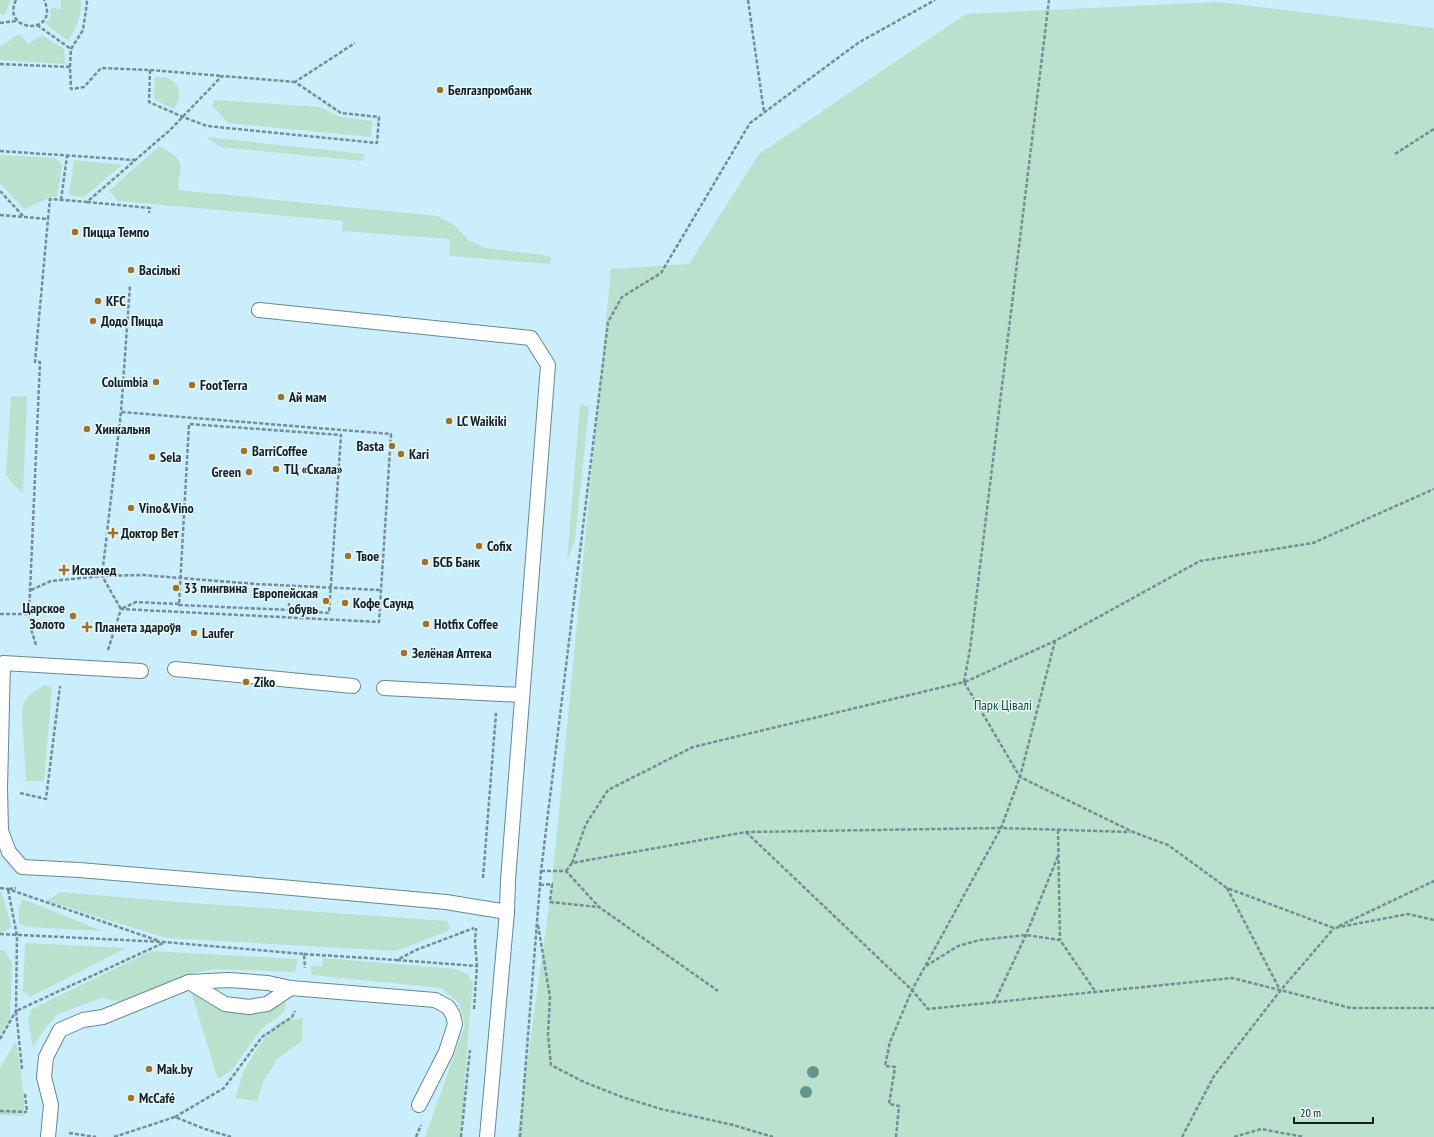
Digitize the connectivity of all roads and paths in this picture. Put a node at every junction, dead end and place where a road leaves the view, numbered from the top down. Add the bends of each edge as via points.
1 (16, 0) edge
2 (44, 0) edge
3 (86, 0) edge
4 (748, 0) edge
5 (935, 0) edge
6 (1050, 0) edge
7 (17, 21) junction
8 (0, 23) edge
9 (36, 25) junction
10 (354, 42) dead end
11 (71, 49) junction
12 (0, 64) edge
13 (70, 67) junction
14 (150, 70) junction
15 (222, 76) junction
16 (295, 82) junction
17 (764, 112) junction
18 (182, 117) junction
19 (1434, 129) edge
20 (0, 151) edge
21 (1395, 154) dead end
22 (67, 156) junction
23 (135, 160) junction
24 (0, 191) edge
25 (61, 200) junction
26 (87, 202) junction
27 (150, 213) dead end
28 (0, 215) edge
29 (24, 217) junction
30 (48, 219) junction
31 (130, 285) dead end
32 (259, 310) dead end
33 (120, 412) junction
34 (1434, 489) edge
35 (102, 576) junction
36 (31, 590) junction
37 (380, 590) junction
38 (290, 602) dead end
39 (207, 605) dead end
40 (121, 609) junction
41 (289, 610) junction
42 (0, 614) edge
43 (29, 614) junction
44 (1055, 641) junction
45 (110, 642) dead end
46 (37, 646) dead end
47 (63, 666) junction
48 (175, 669) dead end
49 (141, 671) dead end
50 (964, 682) junction
51 (353, 686) dead end
52 (384, 688) dead end
53 (498, 694) junction
54 (522, 695) junction
55 (1020, 776) junction
56 (0, 788) edge
57 (1001, 828) junction
58 (1058, 830) junction
59 (746, 832) junction
60 (1132, 832) junction
61 (1058, 856) junction
62 (572, 863) junction
63 (541, 871) junction
64 (566, 871) junction
65 (484, 878) dead end
66 (1434, 882) edge
67 (540, 885) junction
68 (22, 887) dead end
69 (0, 888) edge
70 (8, 888) junction
71 (1228, 888) junction
72 (598, 908) junction
73 (507, 912) junction
74 (537, 920) junction
75 (1434, 920) edge
76 (471, 925) dead end
77 (1334, 928) junction
78 (0, 934) edge
79 (1026, 935) junction
80 (17, 936) junction
81 (1060, 940) junction
82 (164, 942) junction
83 (304, 954) dead end
84 (396, 960) junction
85 (477, 966) dead end
86 (925, 967) junction
87 (189, 982) junction
88 (292, 988) junction
89 (912, 990) junction
90 (718, 991) dead end
91 (1095, 991) junction
92 (1280, 991) junction
93 (994, 1003) junction
94 (1434, 1008) edge
95 (16, 1011) junction
96 (0, 1039) edge
97 (23, 1073) dead end
98 (24, 1088) dead end
99 (419, 1105) dead end
100 (0, 1112) edge
101 (422, 1122) dead end
102 (48, 1137) edge
103 (114, 1137) edge
104 (231, 1137) edge
105 (416, 1137) edge
106 (487, 1137) edge
107 (520, 1137) edge
108 (773, 1137) edge
109 (896, 1137) edge
110 (1182, 1137) edge
111 (1234, 1137) edge
112 (1304, 1137) edge

1 - 7 path via 13,14
2 - 9 path via 47,12 44,20
3 - 11 path via 83,30
4 - 17 path
5 - 17 path via 858,43
6 - 50 path
7 - 8 path
7 - 9 path via 23,26
9 - 11 path
10 - 16 path
11 - 13 path
12 - 13 path
13 - 14 path via 71,89 84,88 101,68
14 - 15 path
14 - 18 path via 149,102
15 - 16 path
15 - 18 path
16 - 18 path via 340,113 380,117 377,143 207,126
17 - 63 path via 750,123 661,272 622,297 608,322
18 - 23 path
19 - 21 path
20 - 22 path
22 - 23 path
22 - 25 path
23 - 26 path
24 - 29 path
25 - 26 path
25 - 30 path via 50,199
26 - 27 path via 150,208
28 - 29 path
29 - 30 path
30 - 36 path via 35,362 40,362
31 - 33 path
32 - 54 lane via 531,338 548,365
33 - 35 path
33 - 37 path via 391,434
34 - 44 path via 1313,543 1200,561
35 - 36 path via 52,581
35 - 37 path via 143,575
35 - 40 path
36 - 43 path
37 - 40 path via 379,622
38 - 41 path
39 - 40 path via 136,602
40 - 45 path
41 - 41 path via 179,605 189,424 341,435 329,613
42 - 43 path
43 - 46 path
44 - 50 path
44 - 55 path
47 - 49 lane
47 - 56 path via 46,799
47 - 56 lane via 3,663
48 - 51 lane
50 - 55 path
50 - 62 path via 693,747 608,790 586,824
52 - 53 lane
53 - 54 lane
53 - 65 path
54 - 73 lane
55 - 57 path
55 - 60 path
56 - 73 lane via 1,831 9,852 22,867 446,902
57 - 58 path
57 - 59 path
57 - 86 path
58 - 60 path
58 - 61 path
59 - 62 path
59 - 89 path
60 - 71 path via 1168,845
61 - 79 path
61 - 81 path
62 - 64 path
63 - 64 path
63 - 67 path
64 - 72 path
66 - 77 path
67 - 72 path via 552,884 550,902
67 - 74 path
68 - 70 path
69 - 70 path
70 - 80 path
70 - 82 path
71 - 77 path
71 - 92 path
72 - 90 path
73 - 106 lane
74 - 107 path
74 - 108 path via 550,997 548,1035 552,1065 584,1082 622,1097
75 - 77 path via 1408,914
76 - 84 path via 476,928
77 - 92 path
78 - 80 path
79 - 81 path
79 - 86 path via 980,940 958,946
79 - 93 path
80 - 82 path
80 - 95 path
81 - 91 path
82 - 95 path
83 - 84 path
84 - 85 path
86 - 89 path
87 - 88 lane via 229,980
87 - 88 lane via 225,1004 249,1007 267,1004
87 - 102 lane via 104,1017 83,1020 60,1030 46,1057 44,1077 51,1105
88 - 99 lane via 435,1000 448,1007 455,1024 453,1032 446,1052
89 - 93 path via 928,1009
89 - 109 path via 890,1042 885,1066 895,1067 889,1104 899,1106
91 - 92 path via 1232,978
91 - 93 path
92 - 94 path via 1351,1008
92 - 110 path via 1214,1076
95 - 96 path
95 - 97 path
98 - 100 path via 27,1112
101 - 105 path
103 - 104 path via 175,1117
111 - 112 path via 1261,1129

